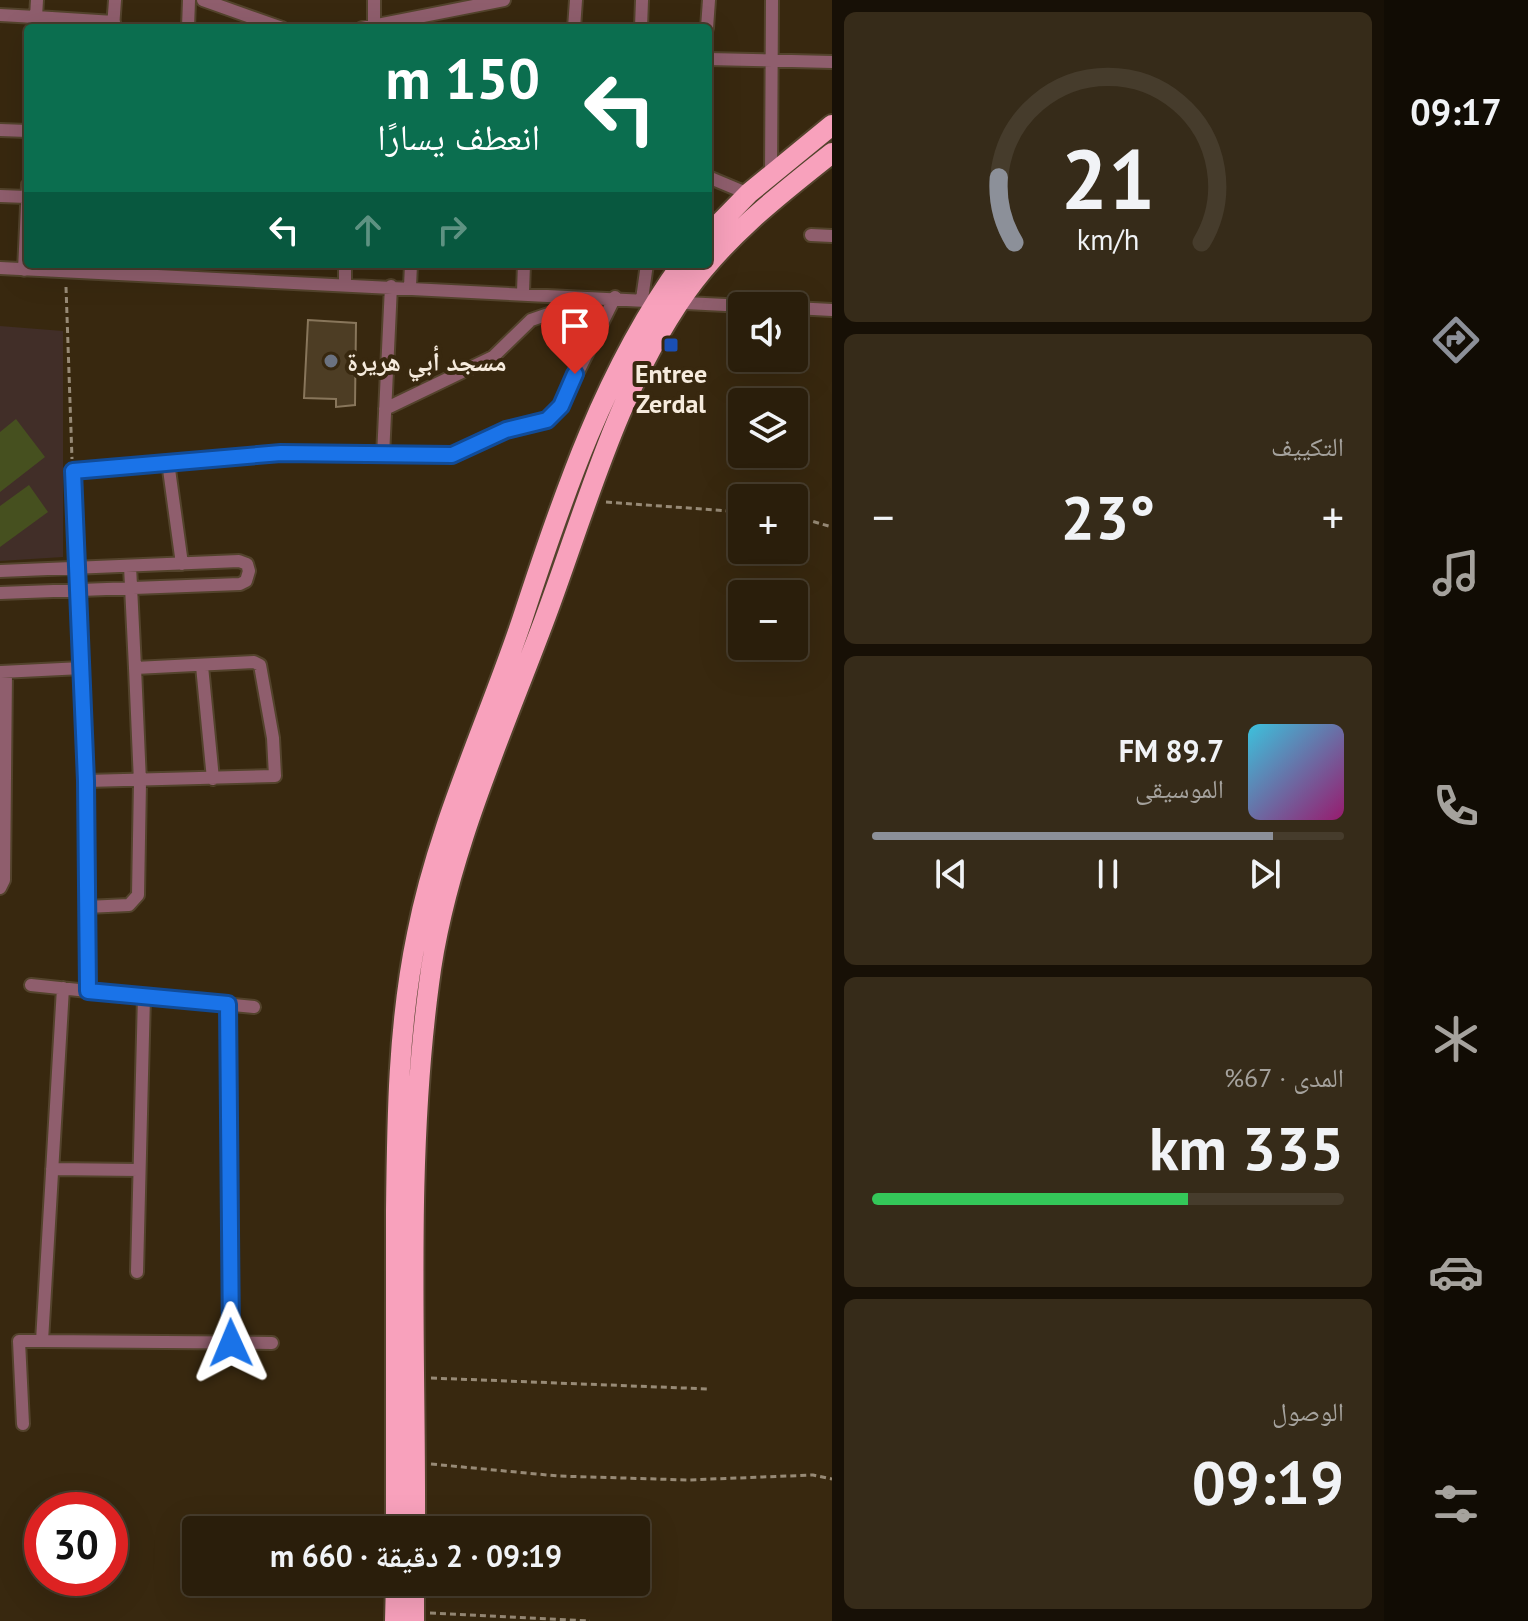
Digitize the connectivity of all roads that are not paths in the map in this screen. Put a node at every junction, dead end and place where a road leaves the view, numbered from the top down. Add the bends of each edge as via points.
1 (37, 0) edge
2 (115, 0) edge
3 (189, 0) edge
4 (203, 0) edge
5 (374, 0) edge
6 (504, 0) edge
7 (576, 0) edge
8 (642, 0) edge
9 (709, 0) edge
10 (772, 0) edge
11 (445, 6) edge
12 (0, 15) edge
13 (36, 23) edge
14 (75, 24) edge
15 (114, 24) edge
16 (188, 24) edge
17 (271, 24) edge
18 (369, 24) edge
19 (379, 24) edge
20 (574, 24) edge
21 (641, 24) edge
22 (707, 24) edge
23 (712, 59) edge
24 (770, 60) junction
25 (832, 62) edge
26 (832, 125) edge
27 (0, 130) edge
28 (24, 131) edge
29 (832, 153) edge
30 (771, 176) junction
31 (712, 179) edge
32 (749, 193) junction
33 (0, 196) edge
34 (24, 197) edge
35 (767, 205) junction
36 (712, 231) edge
37 (811, 235) dead end
38 (832, 236) edge
39 (712, 261) edge
40 (0, 268) edge
41 (345, 268) edge
42 (411, 268) edge
43 (524, 268) edge
44 (647, 268) edge
45 (678, 268) edge
46 (707, 268) edge
47 (104, 269) edge
48 (174, 269) edge
49 (24, 270) joint
50 (345, 283) junction
51 (391, 286) junction
52 (410, 287) junction
53 (523, 292) junction
54 (615, 297) junction
55 (593, 299) junction
56 (650, 299) junction
57 (679, 303) junction
58 (728, 305) edge
59 (808, 309) edge
60 (832, 310) edge
61 (385, 409) junction
62 (383, 456) junction
63 (168, 462) junction
64 (182, 564) junction
65 (130, 566) junction
66 (77, 569) junction
67 (0, 571) edge
68 (132, 587) junction
69 (79, 591) junction
70 (0, 593) edge
71 (202, 666) junction
72 (82, 668) junction
73 (135, 668) junction
74 (3, 672) edge
75 (213, 779) junction
76 (86, 781) junction
77 (140, 782) junction
78 (0, 888) edge
79 (86, 907) junction
80 (31, 985) dead end
81 (63, 988) junction
82 (88, 991) junction
83 (144, 996) junction
84 (228, 1004) junction
85 (254, 1007) dead end
86 (52, 1169) junction
87 (139, 1170) junction
88 (137, 1272) dead end
89 (42, 1341) junction
90 (231, 1343) junction
91 (272, 1343) dead end
92 (23, 1424) dead end
93 (396, 1516) edge
94 (415, 1516) edge
95 (401, 1596) edge
96 (412, 1596) edge
97 (408, 1618) edge

1 - 13 street
2 - 15 street
3 - 16 street
4 - 17 street
5 - 18 street
6 - 11 street
7 - 20 street
8 - 21 street
9 - 22 street
10 - 24 street
11 - 19 street
12 - 13 street
13 - 14 street
23 - 24 street
24 - 25 street
24 - 30 street
26 - 30 highway
27 - 28 street
29 - 35 highway
30 - 32 highway
31 - 32 street
32 - 35 street
32 - 36 highway
33 - 34 street
35 - 39 highway
37 - 38 street
40 - 49 street
41 - 50 street
42 - 52 street
43 - 53 street
44 - 56 street
45 - 56 highway
46 - 57 highway
47 - 48 street
47 - 49 street
48 - 50 street
50 - 51 street
51 - 52 street
51 - 61 street
52 - 53 street
53 - 55 street
54 - 55 street
54 - 56 street
54 - 62 street via 551,417 452,455
55 - 61 street via 531,320 493,357
56 - 57 street
56 - 93 highway via 545,549 436,856 417,933 398,1099
57 - 58 street
57 - 94 highway via 620,416 587,500 459,854 434,952 418,1111
59 - 60 street
61 - 62 street
62 - 63 street via 281,453
63 - 64 street
63 - 66 street via 73,471
64 - 65 street
64 - 68 street via 242,561 249,575 240,584
65 - 66 street
65 - 68 street
66 - 67 street
66 - 69 street
68 - 69 street
68 - 73 street
69 - 70 street
69 - 72 street
71 - 73 street
71 - 75 street
71 - 75 street via 260,665 278,770 271,777
72 - 74 street
72 - 76 street
73 - 77 street
74 - 78 street
75 - 77 street
76 - 77 street
76 - 79 street
77 - 79 street via 136,900
79 - 82 street
80 - 81 street
81 - 82 street
81 - 86 street
82 - 83 street
83 - 84 street
83 - 87 street
84 - 85 street
84 - 90 street
86 - 87 street
86 - 89 street
87 - 88 street
89 - 90 street
89 - 92 street via 19,1341
90 - 91 street
95 - 97 highway
96 - 97 highway

